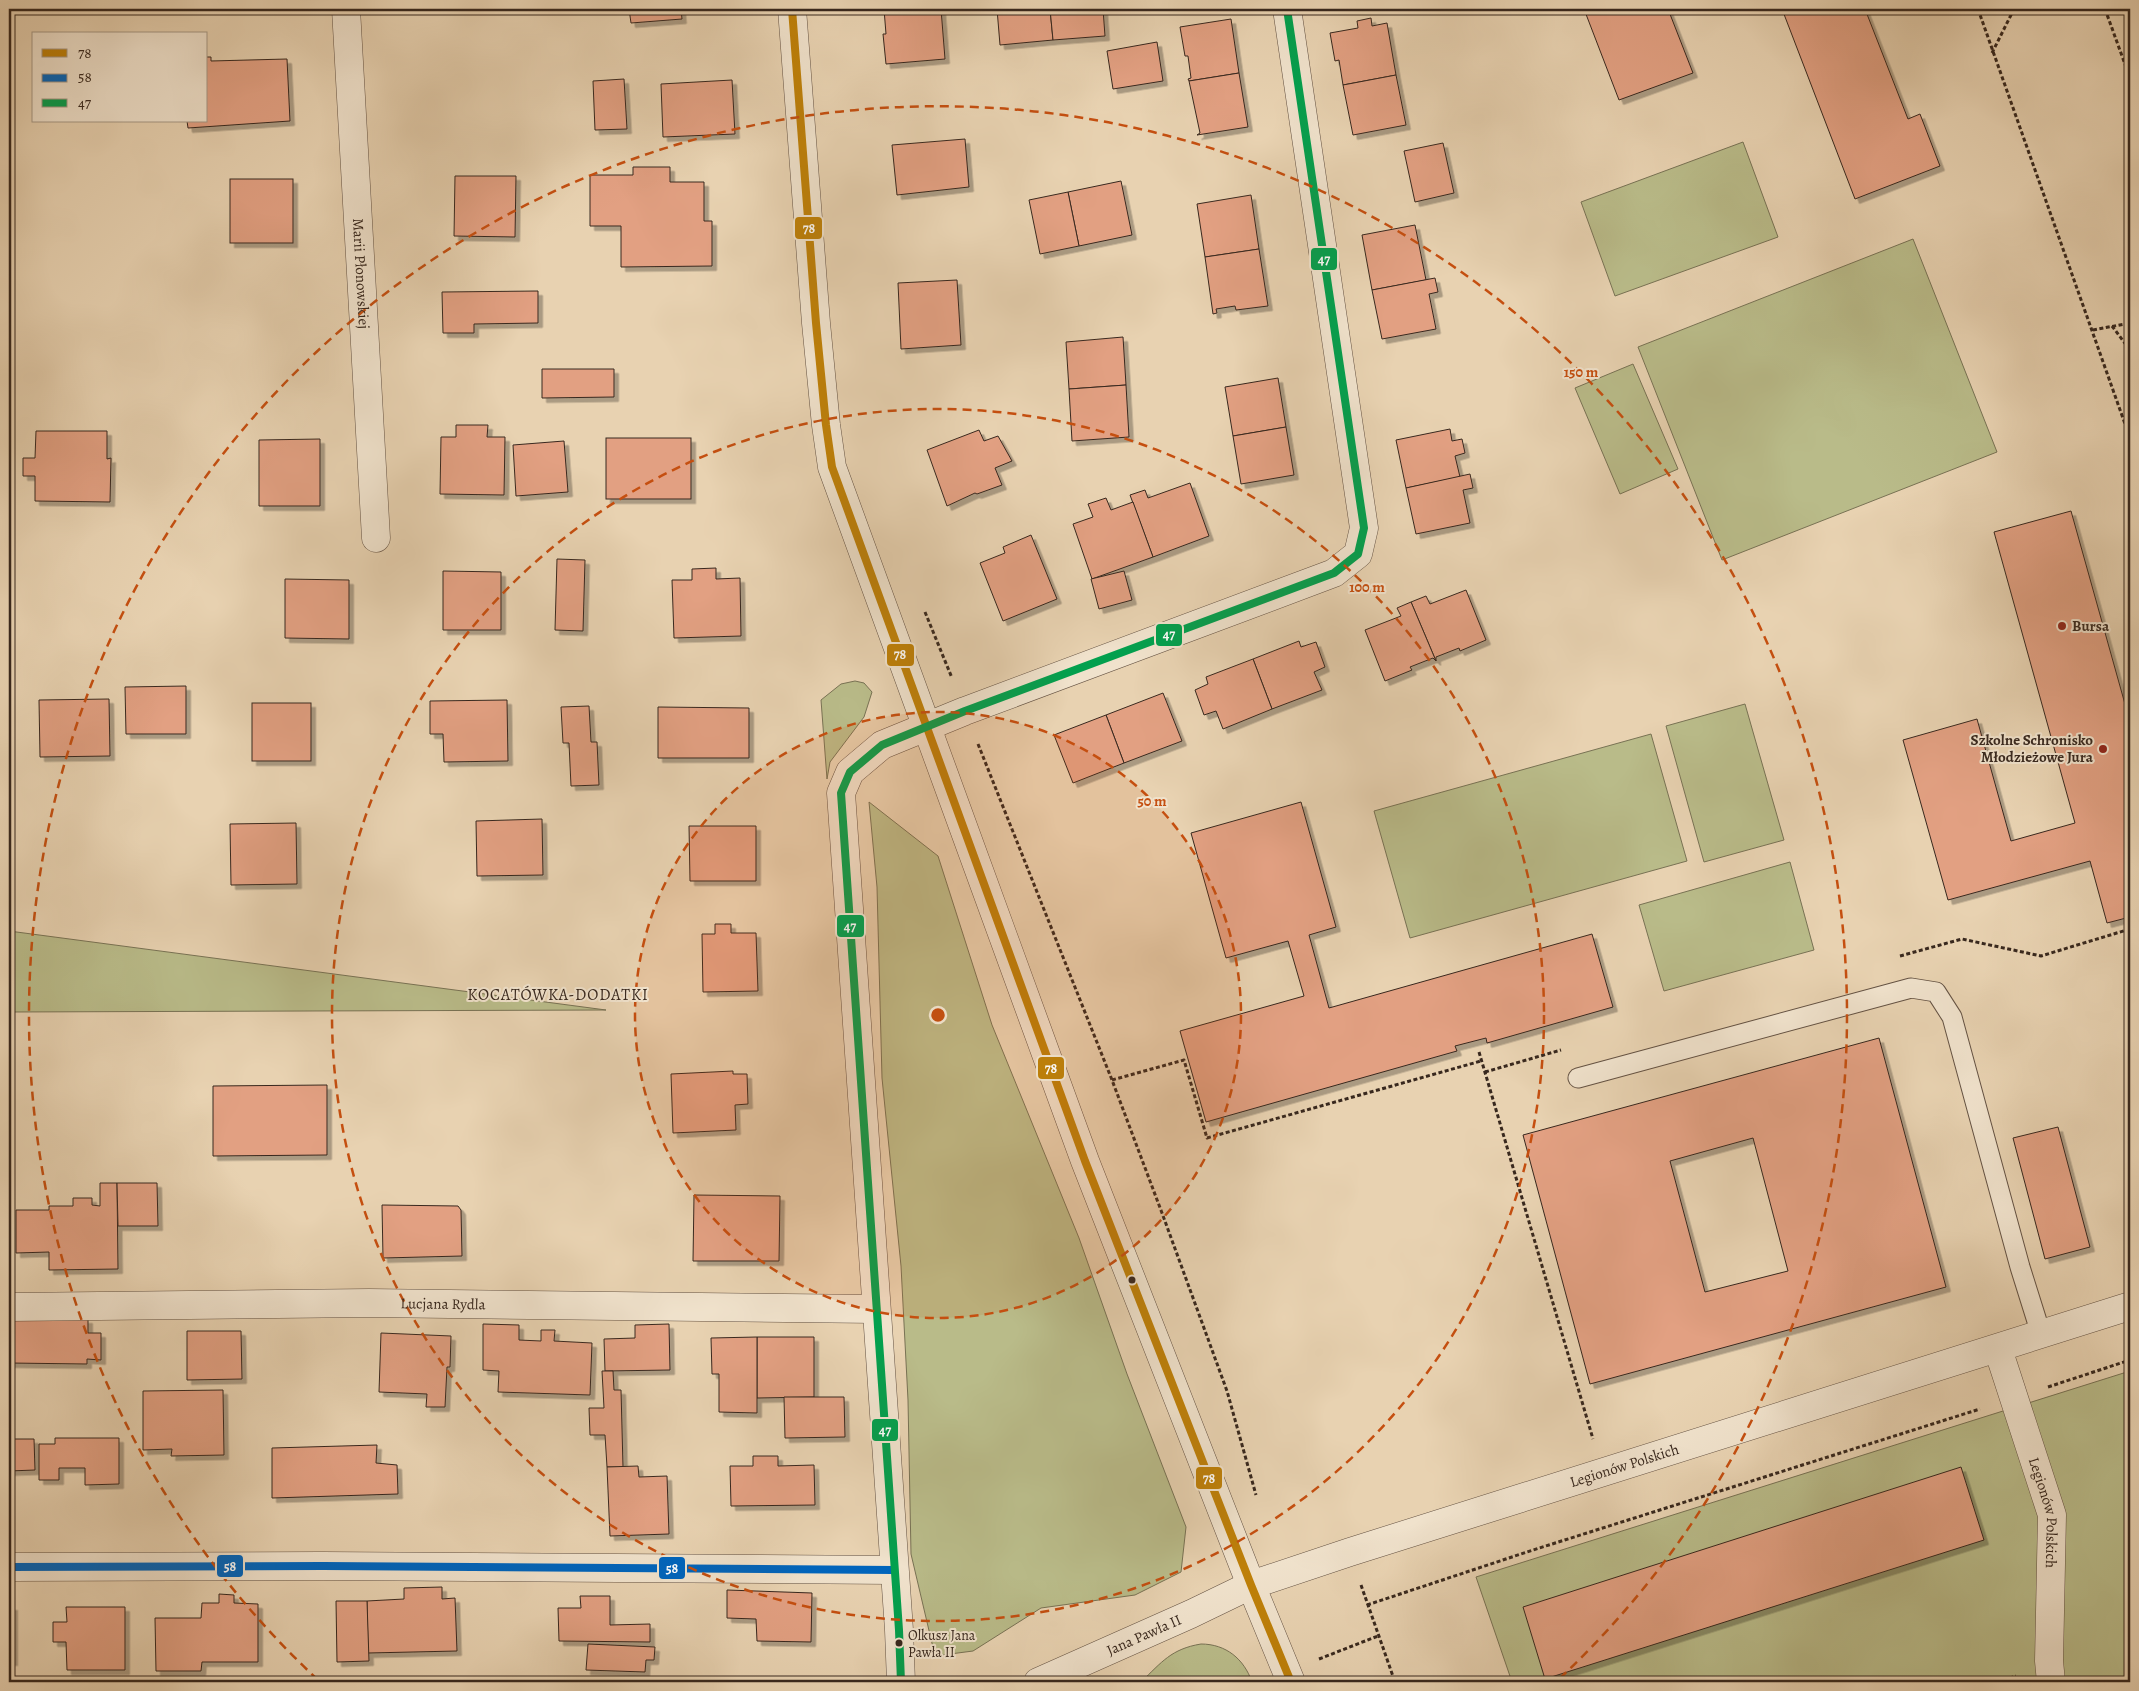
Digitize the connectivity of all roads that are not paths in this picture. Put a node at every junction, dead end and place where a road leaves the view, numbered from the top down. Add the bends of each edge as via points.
1 (346, 9) edge
2 (792, 9) edge
3 (1288, 9) edge
4 (376, 538) dead end
5 (926, 726) junction
6 (1578, 1078) dead end
7 (2130, 1306) edge
8 (9, 1307) edge
9 (876, 1309) junction
10 (2040, 1334) junction
11 (1998, 1349) junction
12 (9, 1567) edge
13 (893, 1570) junction
14 (1251, 1585) junction
15 (901, 1682) edge
16 (1038, 1682) edge
17 (1291, 1682) edge
18 (2051, 1682) edge

1 - 4 street, Marii Płonowskiej
2 - 5 street via 816,323 832,467
3 - 5 street via 1364,528 1358,554 1334,573
5 - 9 street via 882,745 850,772 841,794
5 - 14 street via 1085,1161
6 - 10 lane via 1911,988 1936,992 1952,1017
7 - 10 street, Legionów Polskich
8 - 9 street, Lucjana Rydla via 370,1303
9 - 13 street
10 - 11 street, Legionów Polskich
11 - 14 street, Legionów Polskich
11 - 18 street, Legionów Polskich via 2052,1515
12 - 13 street
13 - 15 street
14 - 16 street, Jana Pawła II
14 - 17 street

